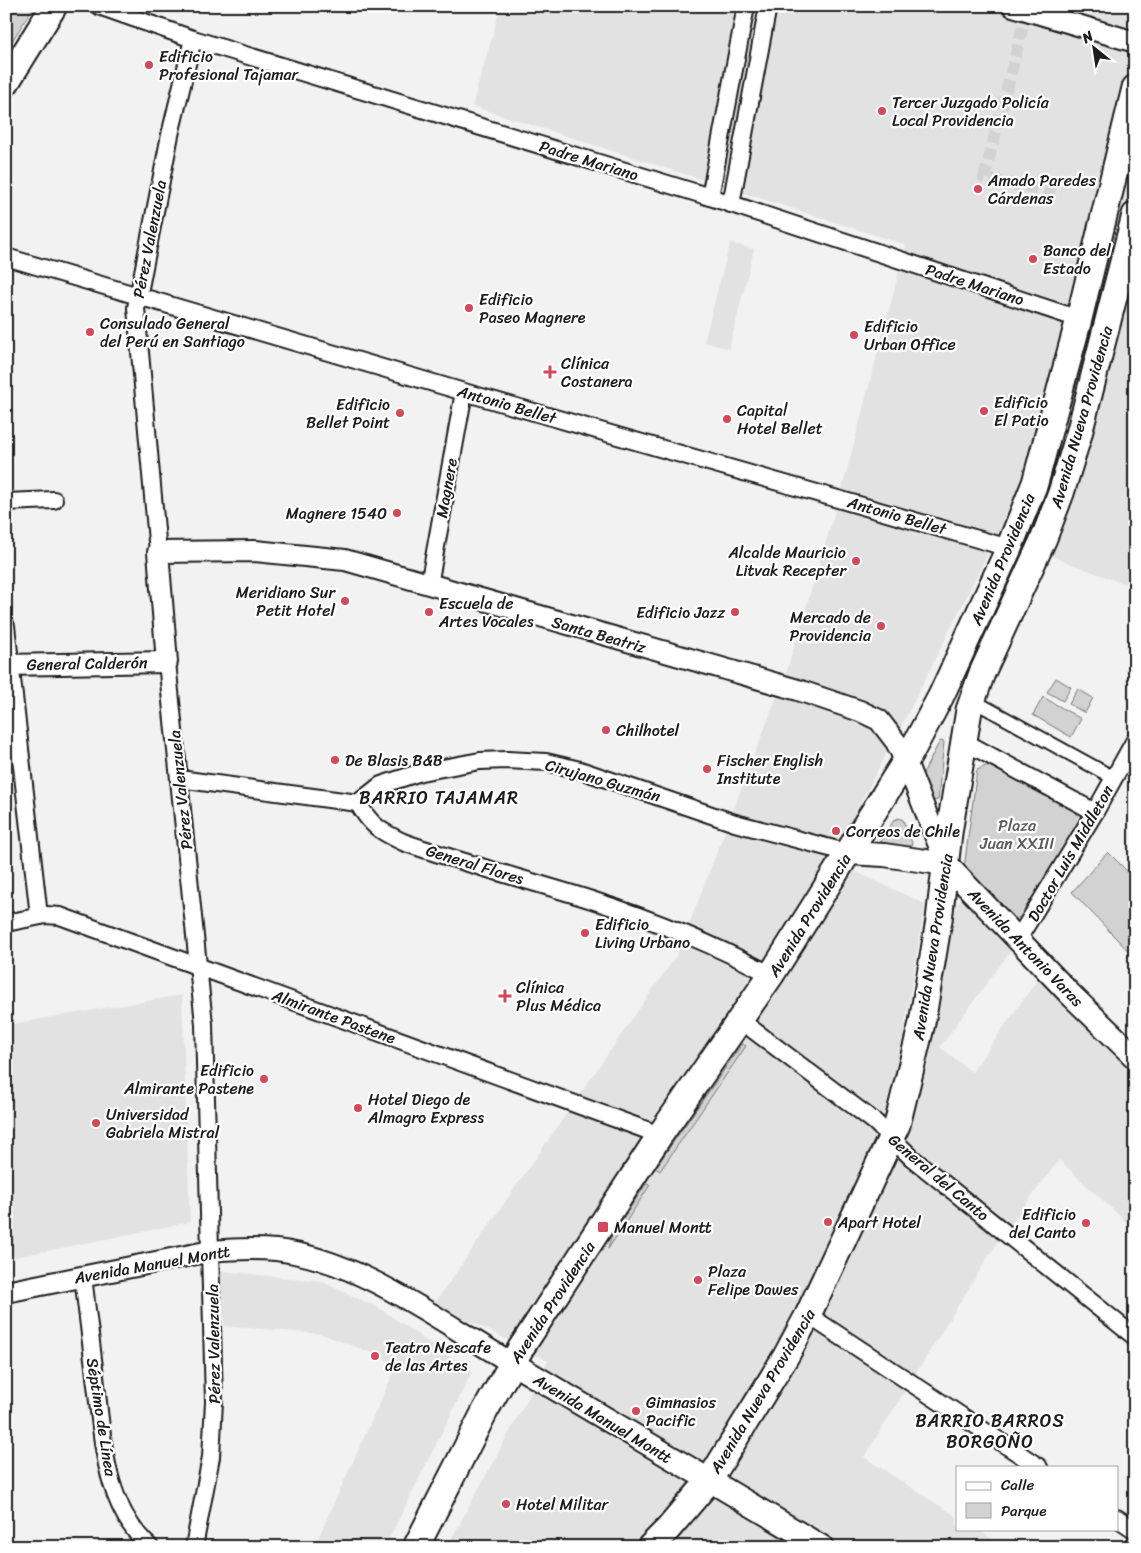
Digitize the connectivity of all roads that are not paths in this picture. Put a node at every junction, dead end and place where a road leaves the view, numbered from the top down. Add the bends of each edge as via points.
1 (54, 6) edge
2 (99, 6) edge
3 (746, 6) edge
4 (768, 6) edge
5 (1013, 6) edge
6 (193, 39) junction
7 (1135, 42) edge
8 (6, 83) edge
9 (1135, 88) edge
10 (710, 197) junction
11 (731, 204) junction
12 (1135, 215) edge
13 (6, 257) edge
14 (137, 295) junction
15 (1078, 319) junction
16 (464, 392) junction
17 (54, 500) dead end
18 (6, 502) edge
19 (1009, 548) junction
20 (158, 552) junction
21 (429, 585) junction
22 (6, 626) edge
23 (167, 662) junction
24 (8, 664) edge
25 (972, 700) junction
26 (1135, 740) edge
27 (963, 741) junction
28 (906, 762) junction
29 (1114, 778) junction
30 (179, 779) junction
31 (358, 803) junction
32 (1095, 812) junction
33 (849, 853) junction
34 (946, 864) junction
35 (39, 916) junction
36 (6, 923) edge
37 (1018, 939) junction
38 (197, 966) junction
39 (771, 975) junction
40 (740, 1020) junction
41 (1135, 1057) edge
42 (660, 1135) junction
43 (892, 1139) junction
44 (211, 1251) junction
45 (82, 1276) junction
46 (6, 1292) edge
47 (808, 1315) junction
48 (1135, 1337) edge
49 (512, 1363) junction
50 (1037, 1466) edge
51 (708, 1481) junction
52 (150, 1547) edge
53 (194, 1547) edge
54 (416, 1547) edge
55 (650, 1547) edge
56 (822, 1547) edge

1 - 8 main road
2 - 6 street, Padre Mariano
3 - 10 street
4 - 11 street
5 - 7 street
6 - 10 street, Padre Mariano
6 - 14 street, Pérez Valenzuela
9 - 15 main road, Avenida Providencia
10 - 11 street, Padre Mariano
11 - 15 street, Padre Mariano
12 - 25 main road, Avenida Nueva Providencia via 1061,493
13 - 14 street, Antonio Bellet
14 - 16 street, Antonio Bellet
14 - 20 street, Pérez Valenzuela via 136,321
15 - 19 main road, Avenida Providencia via 1041,464
16 - 19 street, Antonio Bellet
16 - 21 street, Magnere
17 - 18 street
19 - 28 main road, Avenida Providencia via 941,696
20 - 21 street, Santa Beatriz via 255,551 328,557
20 - 23 street, Pérez Valenzuela
21 - 28 street, Santa Beatriz via 860,711 884,725
22 - 24 street
23 - 24 street, General Calderón
23 - 30 street, Pérez Valenzuela
24 - 35 street
25 - 27 main road, Avenida Nueva Providencia
25 - 29 street
26 - 29 street, Doctor Luis Middleton
27 - 32 street
27 - 34 main road, Avenida Nueva Providencia
28 - 33 main road, Avenida Providencia
28 - 34 street, Santa Beatriz
29 - 32 street, Doctor Luis Middleton
30 - 31 street
30 - 38 street, Pérez Valenzuela
31 - 33 street, Cirujano Guzmán via 381,785 421,772 480,761 546,762 599,776 735,823
31 - 39 street, General Flores via 369,822 403,842 592,900 682,932 730,952
32 - 37 street, Doctor Luis Middleton
33 - 34 main road
33 - 39 main road, Avenida Providencia
34 - 37 main road, Avenida Antonio Varas
34 - 43 main road, Avenida Nueva Providencia via 922,1023
35 - 36 street, Almirante Pastene
35 - 38 street, Almirante Pastene via 60,916
37 - 41 main road, Avenida Antonio Varas
38 - 42 street, Almirante Pastene
38 - 44 street, Pérez Valenzuela via 204,1024
39 - 40 main road, Avenida Providencia
40 - 42 main road, Avenida Providencia
40 - 43 street, General del Canto via 876,1122
42 - 49 main road, Avenida Providencia
43 - 47 main road, Avenida Nueva Providencia
43 - 48 street, General del Canto
44 - 45 street, Avenida Manuel Montt
44 - 49 street, Avenida Manuel Montt via 277,1250 332,1263 402,1298
44 - 53 street, Pérez Valenzuela via 213,1435
45 - 46 street, Avenida Manuel Montt
45 - 52 street, Séptimo de Línea via 108,1466 123,1511
47 - 50 street
47 - 51 main road, Avenida Nueva Providencia
49 - 51 main road, Avenida Manuel Montt
49 - 54 main road, Avenida Providencia
51 - 55 main road, Avenida Nueva Providencia
51 - 56 main road, Avenida Manuel Montt

